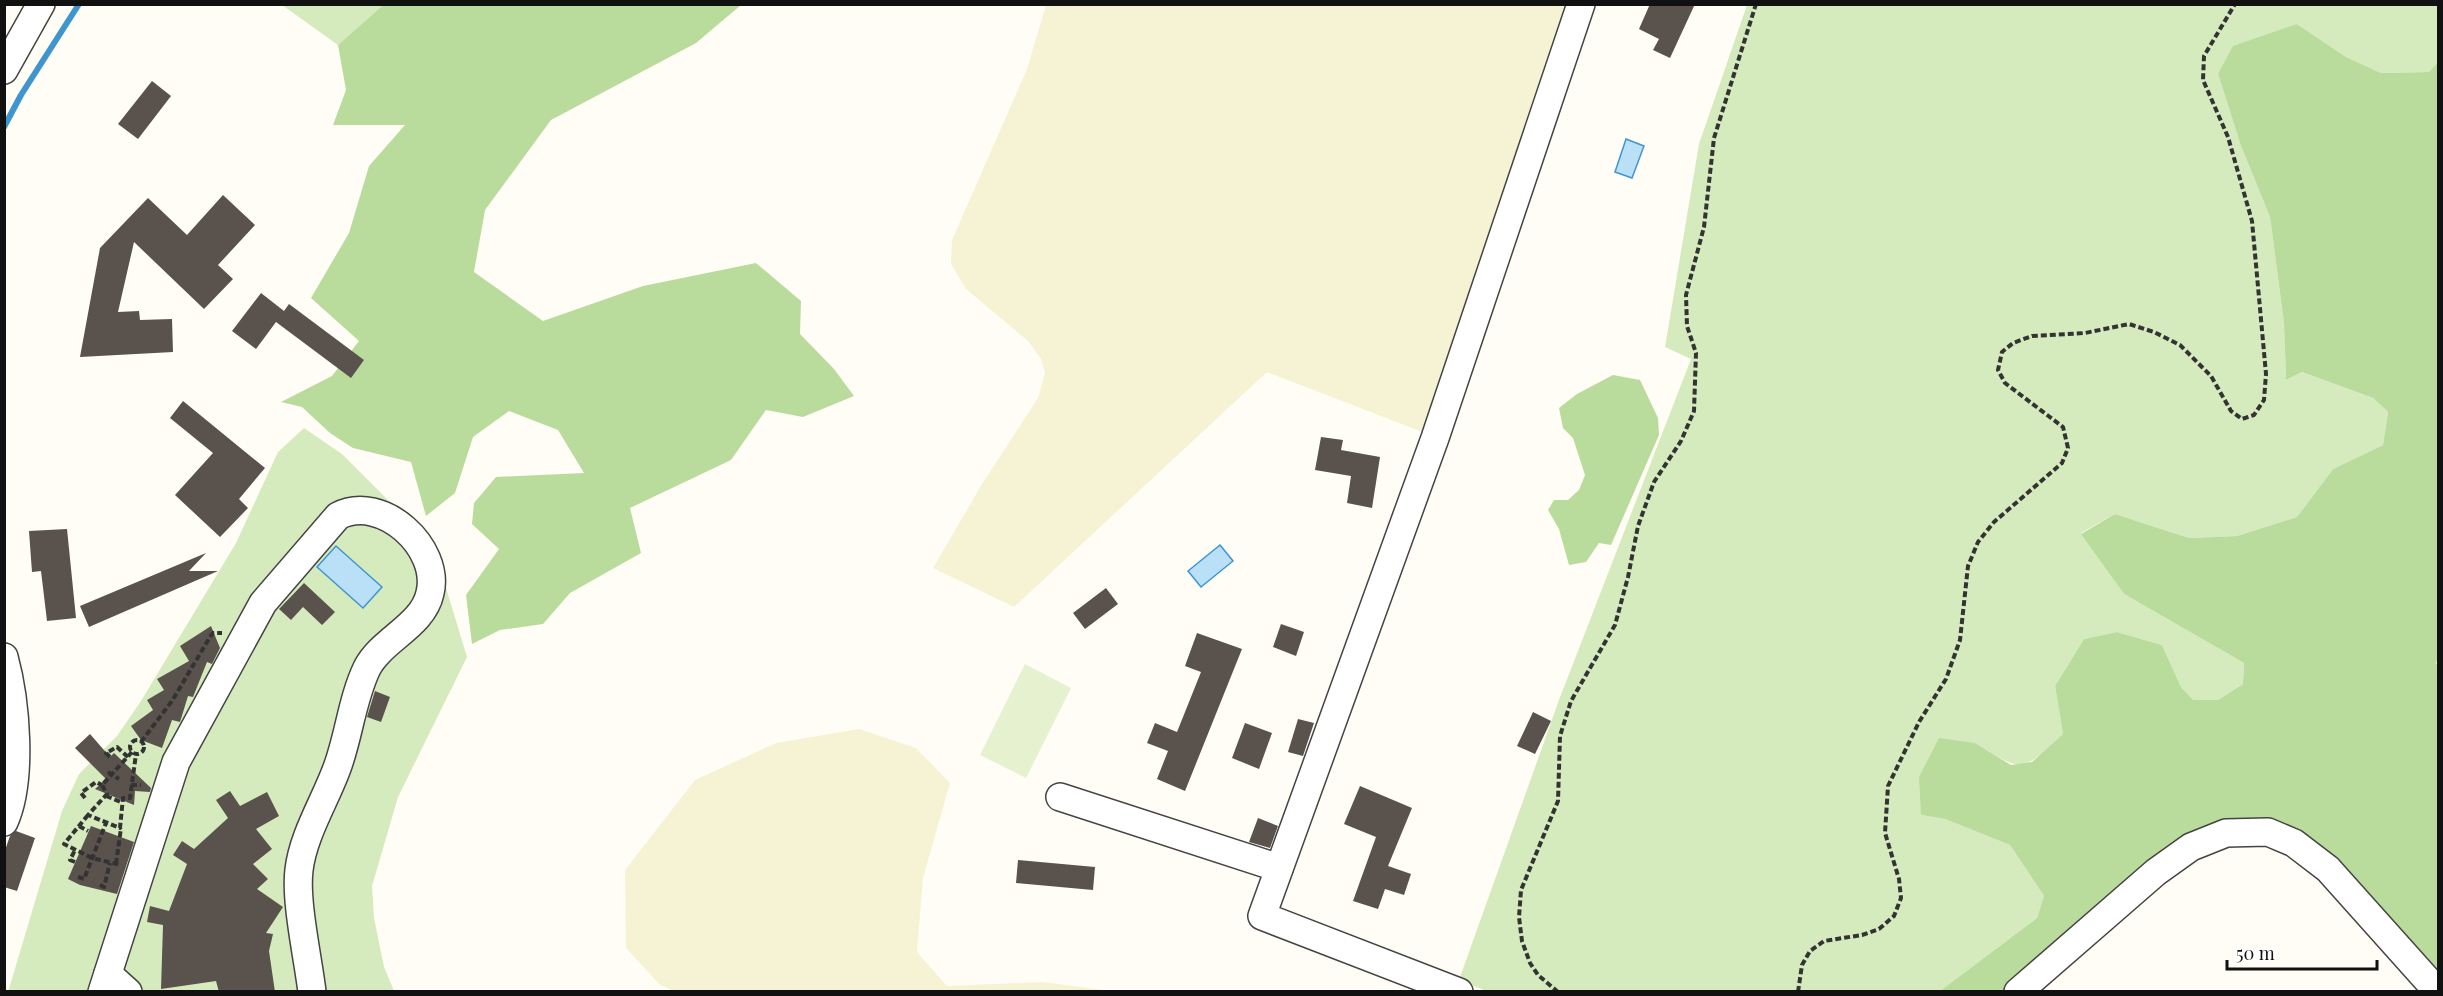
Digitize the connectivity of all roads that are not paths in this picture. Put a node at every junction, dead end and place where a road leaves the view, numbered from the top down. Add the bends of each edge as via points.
1 (40, 4) edge
2 (1581, 4) edge
3 (4, 70) edge
4 (4, 657) edge
5 (1060, 797) dead end
6 (4, 822) edge
7 (1279, 868) junction
8 (105, 983) edge
9 (128, 992) edge
10 (312, 992) edge
11 (1459, 992) edge
12 (2018, 992) edge
13 (2438, 992) edge

1 - 3 street
2 - 7 street via 1435,438
4 - 6 street via 11,681 15,772 14,795
5 - 7 street
7 - 11 street via 1262,916
8 - 9 street
8 - 10 street via 129,867 176,762 263,603 338,516 370,509 383,514 412,538 428,562 432,577 424,610 368,667 337,767 301,856 299,886
12 - 13 street via 2156,872 2191,847 2226,833 2268,832 2294,843 2328,869

